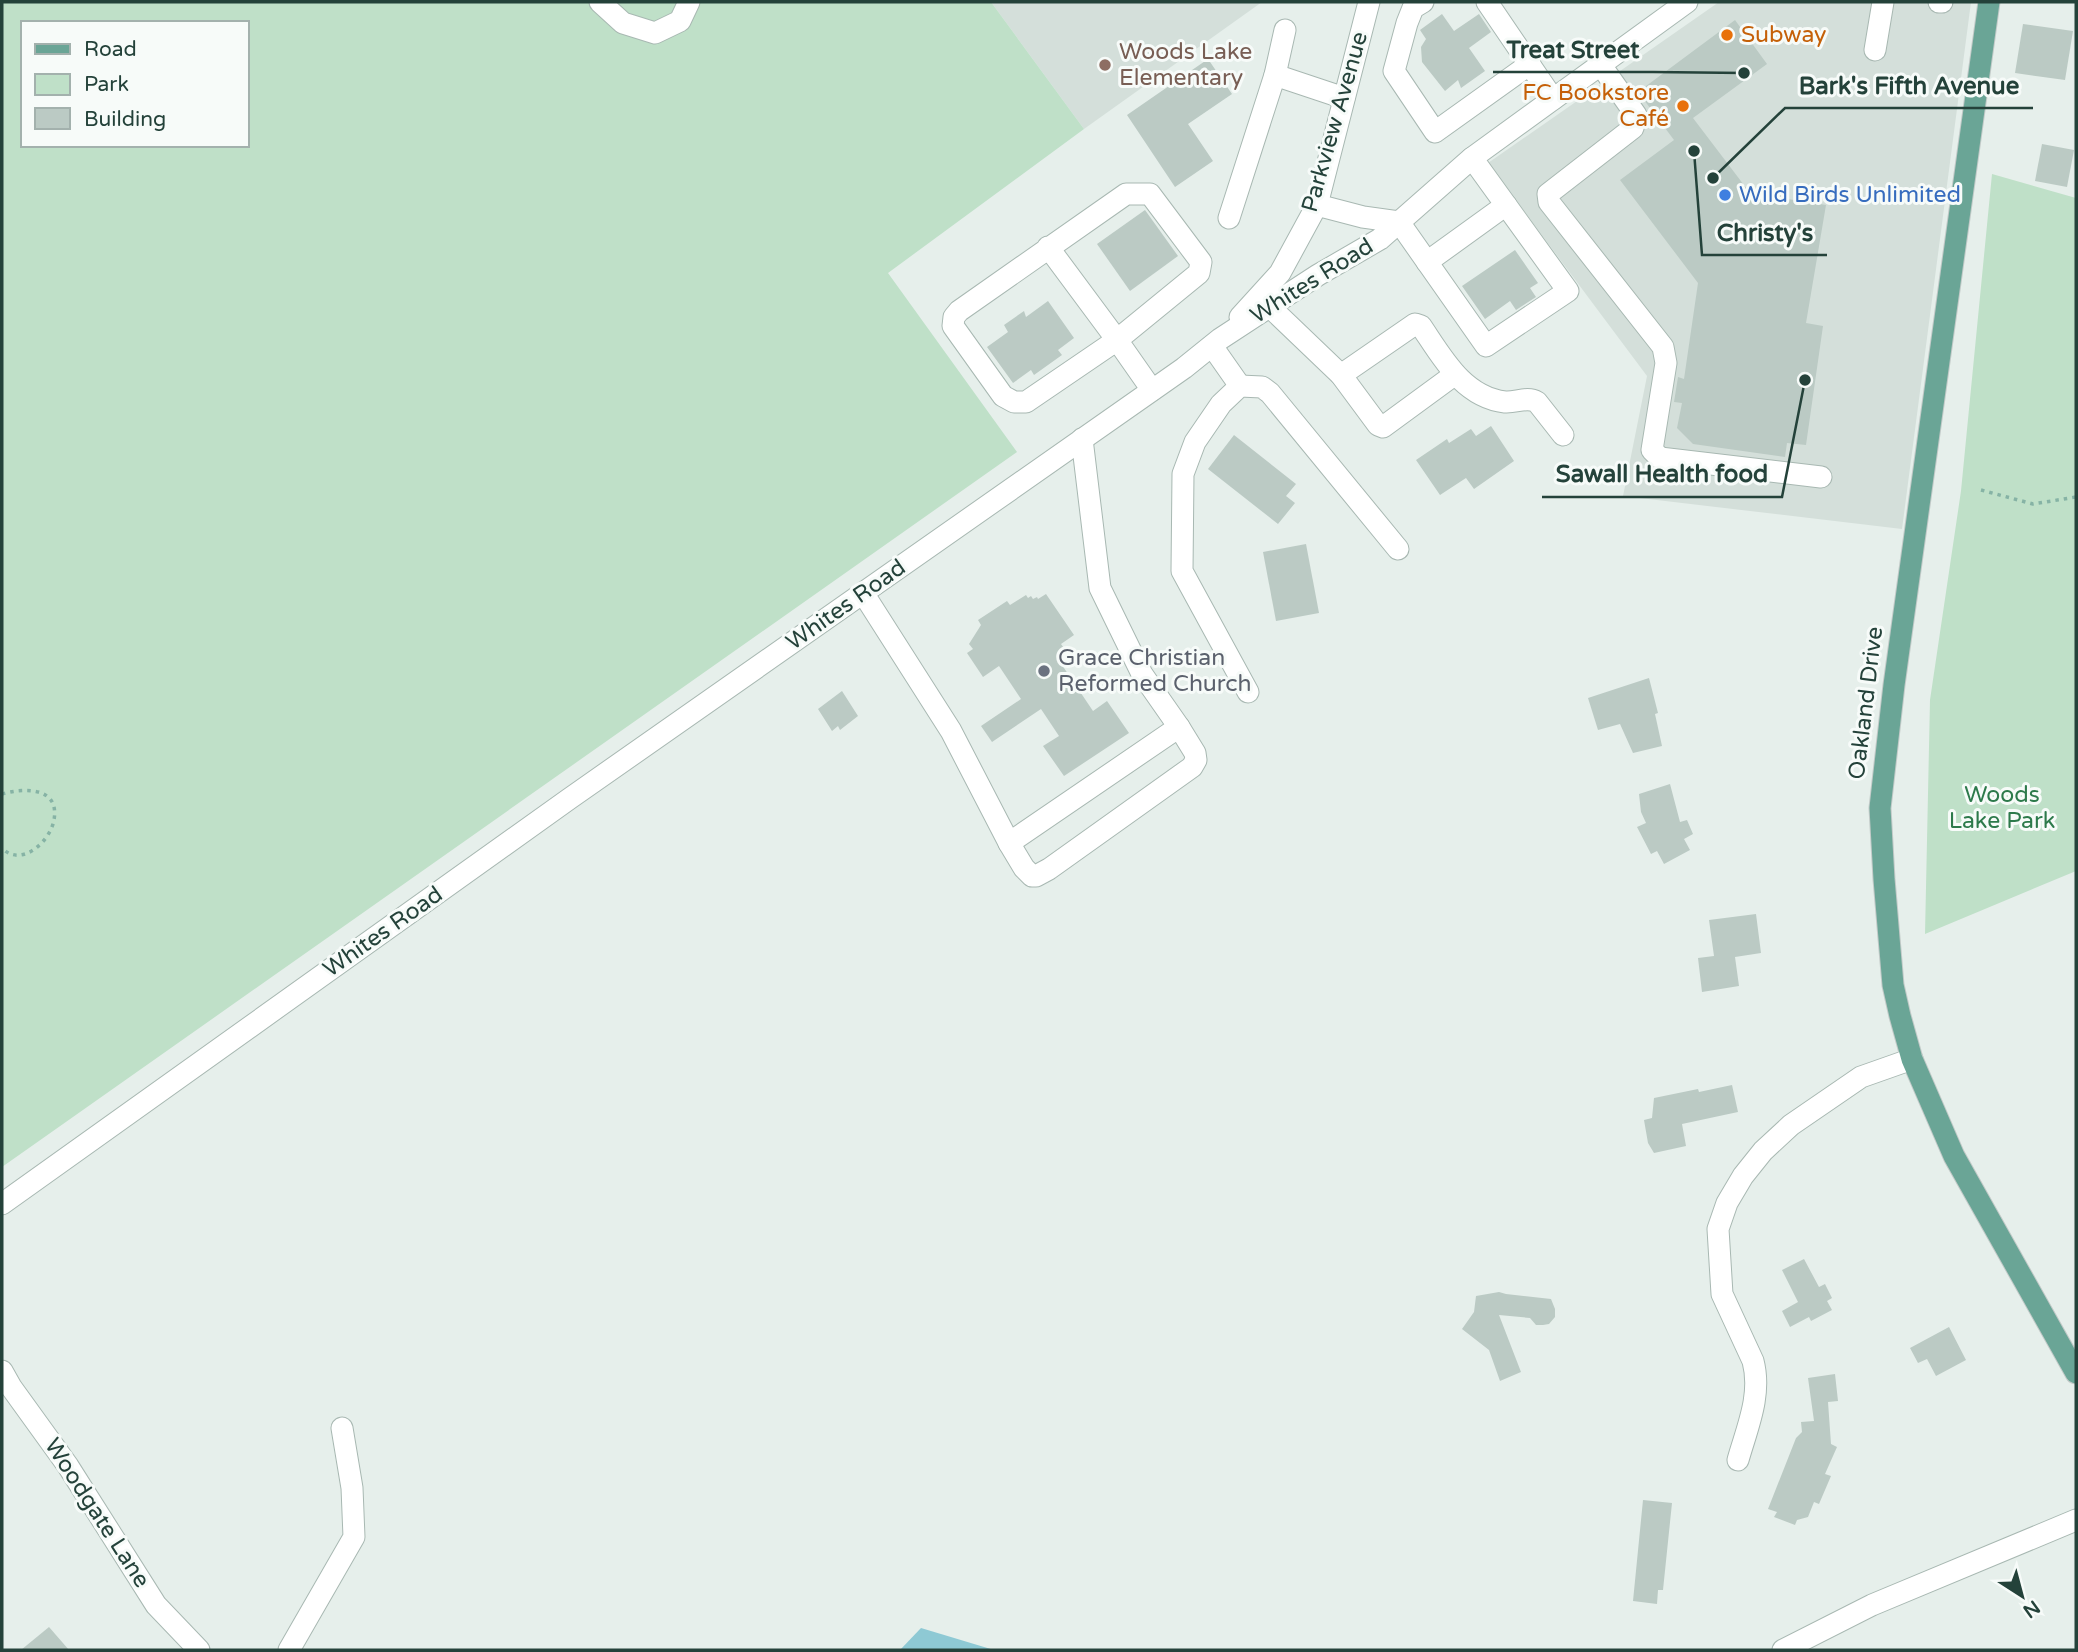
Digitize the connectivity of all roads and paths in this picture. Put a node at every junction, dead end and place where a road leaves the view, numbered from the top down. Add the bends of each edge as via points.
1 (600, 2) edge
2 (689, 2) edge
3 (1369, 2) edge
4 (1423, 2) edge
5 (1488, 2) edge
6 (1687, 2) edge
7 (1883, 2) edge
8 (1989, 2) edge
9 (1285, 30) dead end
10 (1875, 50) dead end
11 (1530, 64) junction
12 (1600, 64) junction
13 (1275, 75) junction
14 (1344, 98) junction
15 (1553, 99) junction
16 (1472, 158) junction
17 (1317, 205) junction
18 (1506, 205) junction
19 (1229, 218) dead end
20 (1399, 222) junction
21 (1048, 247) junction
22 (1427, 262) junction
23 (1270, 306) junction
24 (1117, 340) junction
25 (1216, 343) junction
26 (1454, 375) junction
27 (1341, 376) junction
28 (1240, 386) junction
29 (1152, 390) junction
30 (1563, 435) dead end
31 (1082, 439) junction
32 (1821, 477) dead end
33 (1981, 490) dead end
34 (2076, 497) edge
35 (1398, 550) dead end
36 (863, 593) junction
37 (1248, 692) dead end
38 (1179, 727) junction
39 (2, 794) edge
40 (1009, 843) junction
41 (2, 848) edge
42 (1912, 1059) junction
43 (2, 1204) edge
44 (2, 1371) edge
45 (2076, 1373) edge
46 (342, 1429) dead end
47 (1738, 1461) dead end
48 (2076, 1520) edge
49 (199, 1650) edge
50 (289, 1650) edge
51 (1783, 1650) edge

1 - 2 street via 623,23 655,33 680,21
3 - 14 street, Parkview Avenue
4 - 11 street via 1413,8 1394,71 1435,132
5 - 11 street
6 - 12 street, Whites Road
7 - 10 street
8 - 42 main road, Oakland Drive via 1880,808 1894,985
9 - 13 street
11 - 15 street
12 - 15 street, Whites Road
12 - 32 street via 1636,115 1633,128 1548,194 1549,202 1662,347 1666,363 1652,450 1660,458
13 - 14 street
13 - 19 street
14 - 17 street, Parkview Avenue
15 - 16 street, Whites Road
16 - 18 street
16 - 20 street, Whites Road
17 - 20 street
17 - 25 street, Parkview Avenue via 1280,273
18 - 22 street
18 - 22 street via 1568,291 1486,346
20 - 22 street
20 - 23 street, Whites Road via 1380,239
21 - 24 street
21 - 24 street via 1126,194 1150,194 1201,261 1199,273
21 - 24 street via 954,317 953,326 1003,396 1026,402
23 - 25 street, Whites Road
23 - 27 street
24 - 29 street
25 - 28 street
25 - 29 street, Whites Road
26 - 27 street via 1383,427
26 - 27 street via 1421,326 1415,324
26 - 30 street via 1478,393 1505,402 1532,399
28 - 35 street via 1262,387 1270,393
28 - 37 street via 1221,404 1195,442 1183,474 1182,571
29 - 31 street, Whites Road
31 - 36 street, Whites Road
31 - 38 street via 1100,588 1142,674
33 - 34 path via 2034,504
36 - 40 street via 951,731
36 - 43 street, Whites Road
38 - 40 street
38 - 40 street via 1195,753 1192,767 1049,869 1032,876
39 - 41 path via 17,789 45,795 53,805 54,821 32,852 16,856
42 - 45 main road, Oakland Drive via 1954,1156
42 - 47 street via 1861,1077 1791,1125 1763,1151 1727,1203 1718,1229 1722,1294 1754,1361 1757,1390
44 - 49 street, Woodgate Lane via 156,1605
46 - 50 street via 354,1537
48 - 51 street via 1872,1605

